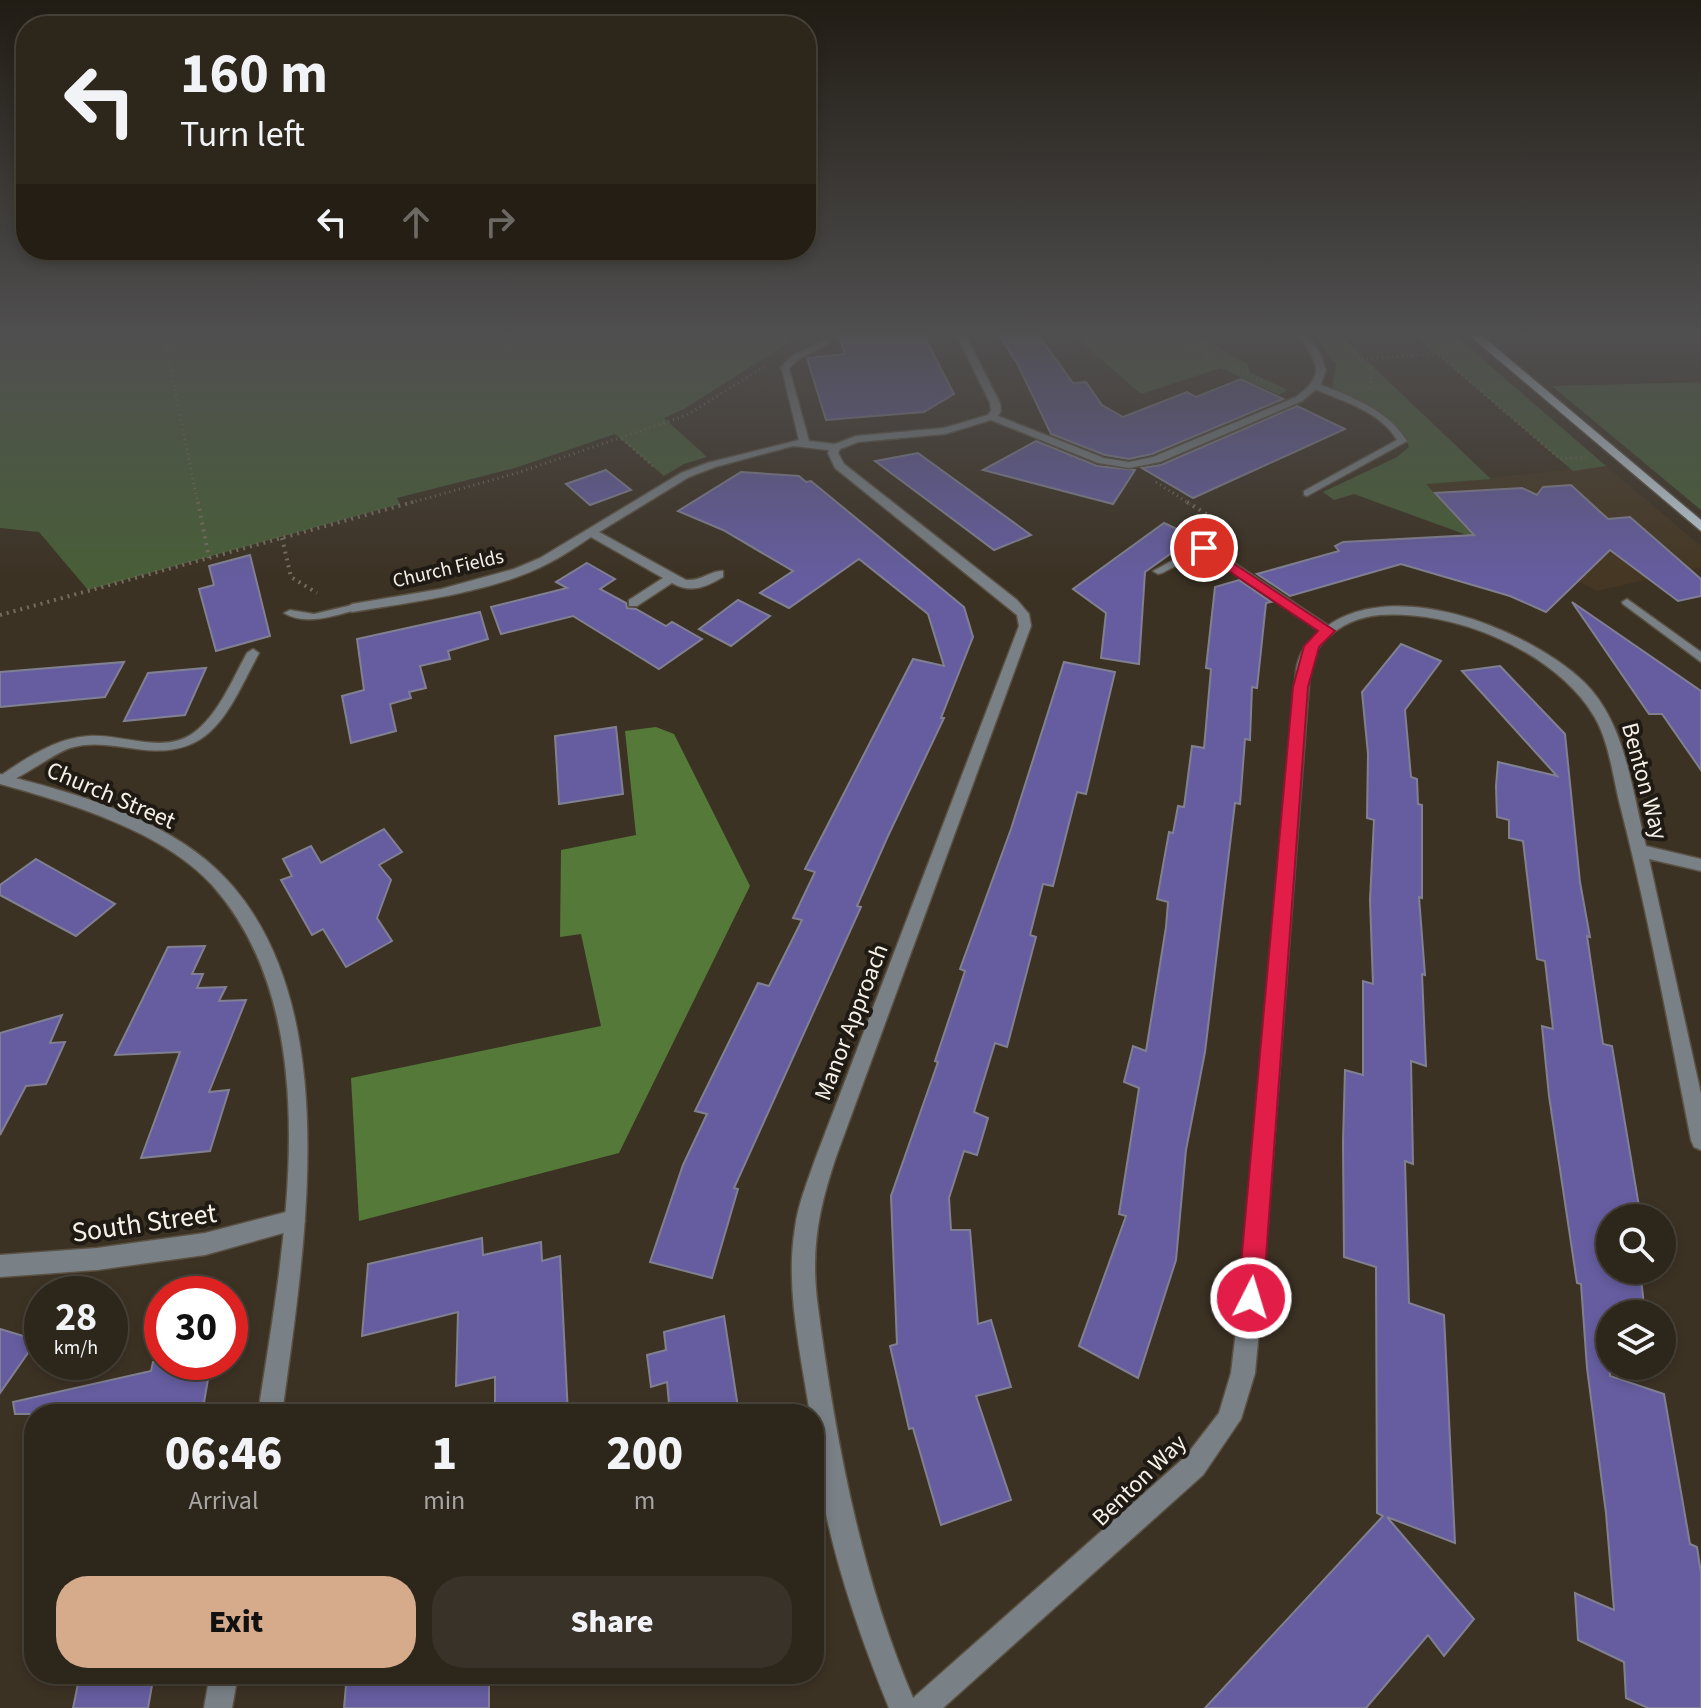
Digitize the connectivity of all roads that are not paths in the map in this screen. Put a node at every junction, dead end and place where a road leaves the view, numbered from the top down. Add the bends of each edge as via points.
1 (797, 416) edge
2 (1258, 416) edge
3 (1375, 416) edge
4 (1569, 416) edge
5 (992, 417) joint
6 (804, 441) junction
7 (836, 447) junction
8 (1307, 493) dead end
9 (1701, 527) edge
10 (1219, 530) road end
11 (590, 532) junction
12 (1204, 548) junction
13 (1158, 571) dead end
14 (719, 574) dead end
15 (671, 578) junction
16 (1627, 602) dead end
17 (633, 603) dead end
18 (352, 608) joint
19 (290, 613) dead end
20 (1328, 631) junction
21 (253, 653) dead end
22 (1701, 658) edge
23 (2, 779) edge
24 (1640, 851) junction
25 (1701, 865) edge
26 (1701, 1140) edge
27 (294, 1221) junction
28 (0, 1266) edge
29 (271, 1404) edge
30 (820, 1404) edge
31 (824, 1435) edge
32 (222, 1684) edge
33 (218, 1708) edge
34 (903, 1708) edge
35 (922, 1708) edge

1 - 6 street
2 - 5 street via 1129,465 1102,461
3 - 8 lane via 1402,441
4 - 9 main road
5 - 7 street, Church Fields via 945,431 856,439
6 - 7 street, Church Fields
6 - 11 street, Church Fields via 711,465
7 - 30 street, Manor Approach via 839,466 1013,603 1025,626 811,1199 804,1240
10 - 12 lane
11 - 15 street
11 - 18 street, Church Fields via 544,561 491,582
12 - 13 lane
12 - 20 lane
14 - 15 street via 691,587
15 - 17 street
16 - 22 lane
18 - 19 lane via 314,617
20 - 24 street, Benton Way via 1372,614 1429,613 1503,633 1537,651 1586,691 1602,716
20 - 35 street, Benton Way via 1312,646 1301,687 1251,1298 1243,1373 1229,1419 1194,1466
21 - 23 lane via 197,738 177,747 77,742
23 - 27 street, Church Street via 67,799 175,848 217,879 246,915 271,964 288,1024 297,1095
24 - 25 street
24 - 26 street, Benton Way
27 - 28 street, South Street via 205,1244
27 - 29 street, Church Street
31 - 34 street, Manor Approach via 862,1608
32 - 33 street

